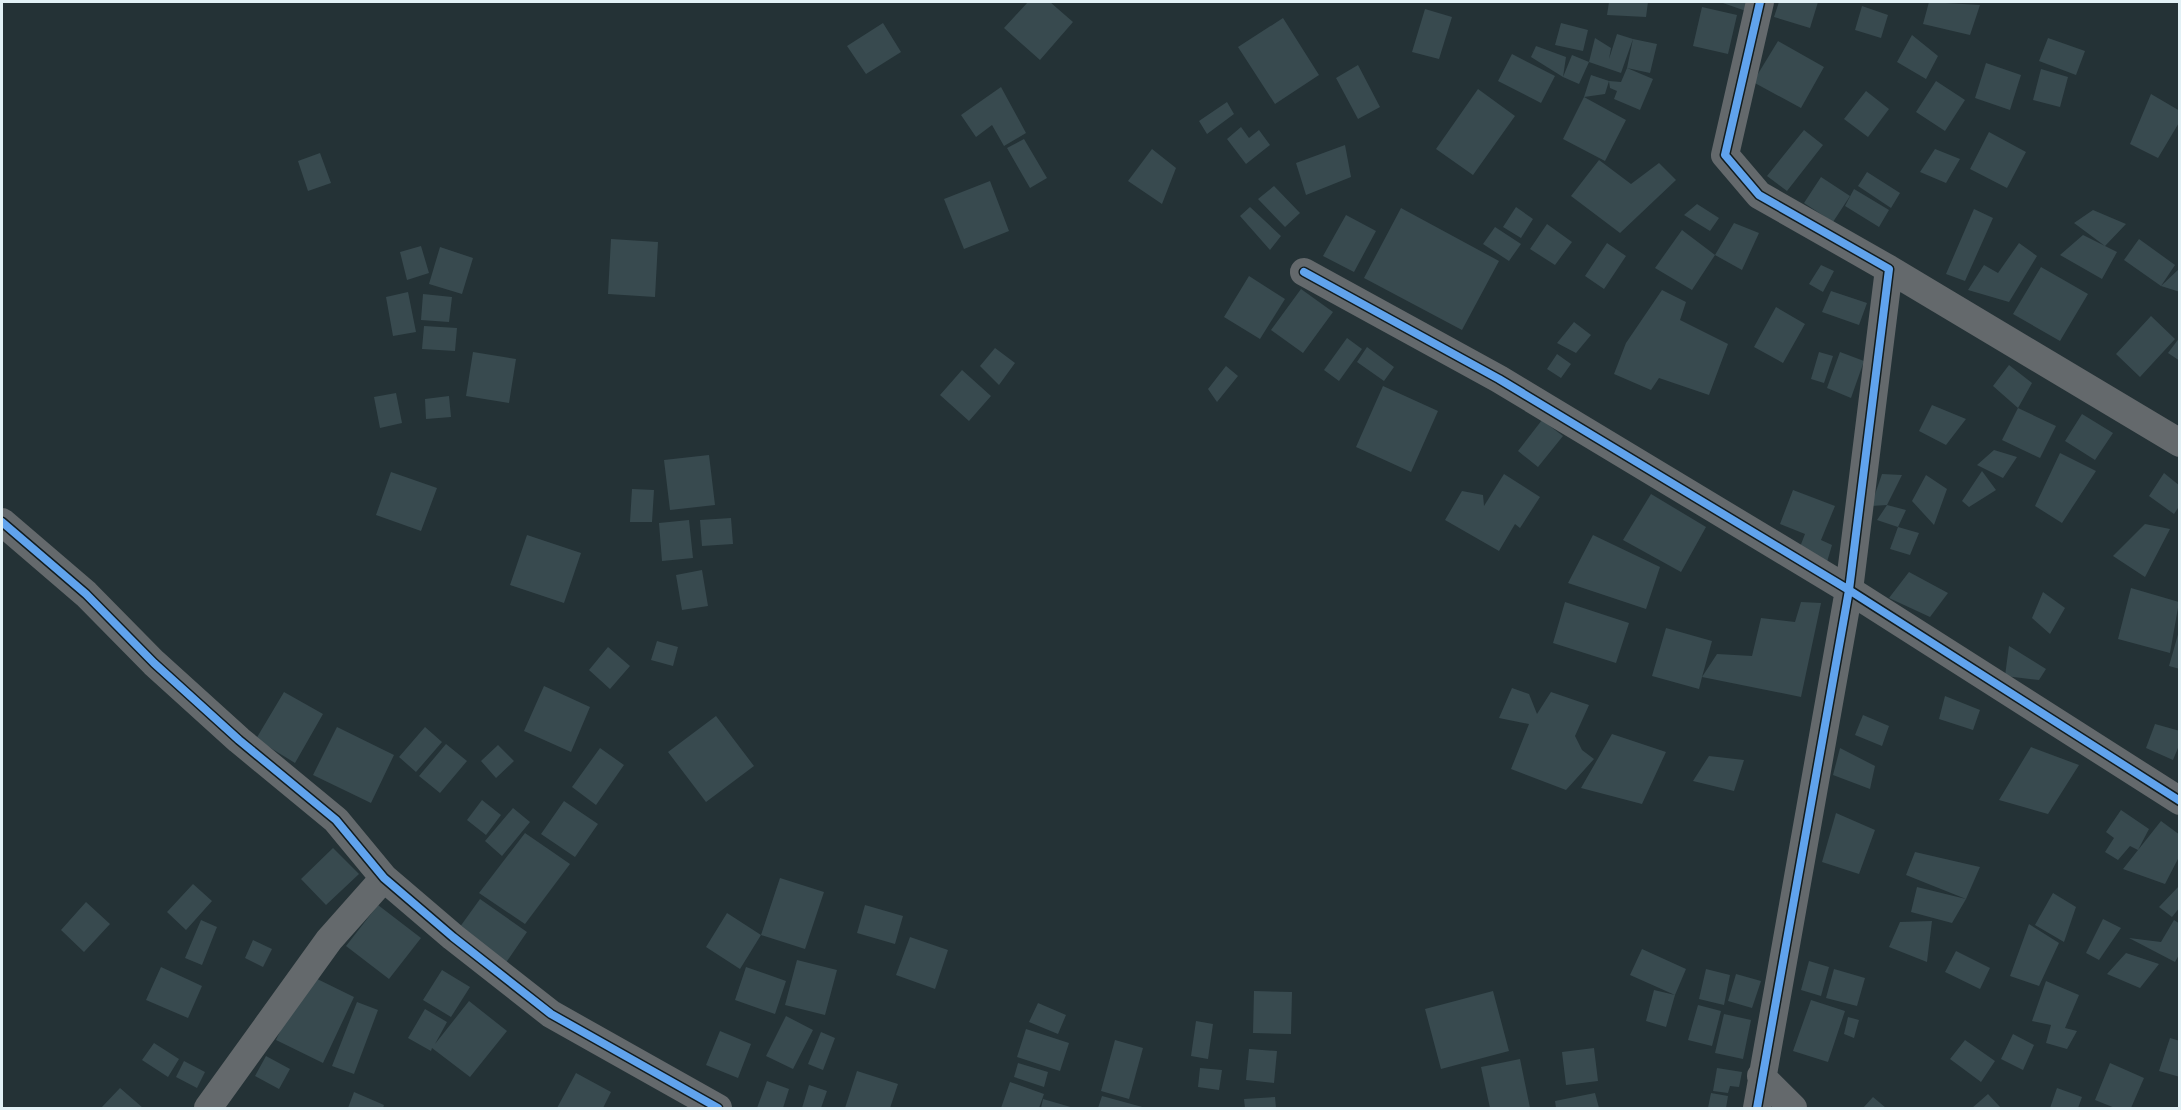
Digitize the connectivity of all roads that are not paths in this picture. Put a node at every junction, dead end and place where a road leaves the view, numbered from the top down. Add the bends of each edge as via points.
1 (1760, 2) edge
2 (1889, 269) junction
3 (1305, 272) dead end
4 (2180, 443) edge
5 (2, 522) edge
6 (1849, 590) junction
7 (2180, 801) edge
8 (384, 878) junction
9 (1761, 1076) junction
10 (208, 1108) edge
11 (714, 1108) edge
12 (1757, 1108) edge
13 (1793, 1108) edge

1 - 2 street via 1725,155 1759,195
2 - 4 street
2 - 6 street
3 - 6 street via 1499,379
5 - 8 street via 86,594 239,740 336,820
6 - 7 street
6 - 9 street
8 - 10 street via 329,940
8 - 11 street via 551,1014
9 - 12 street
9 - 13 street

